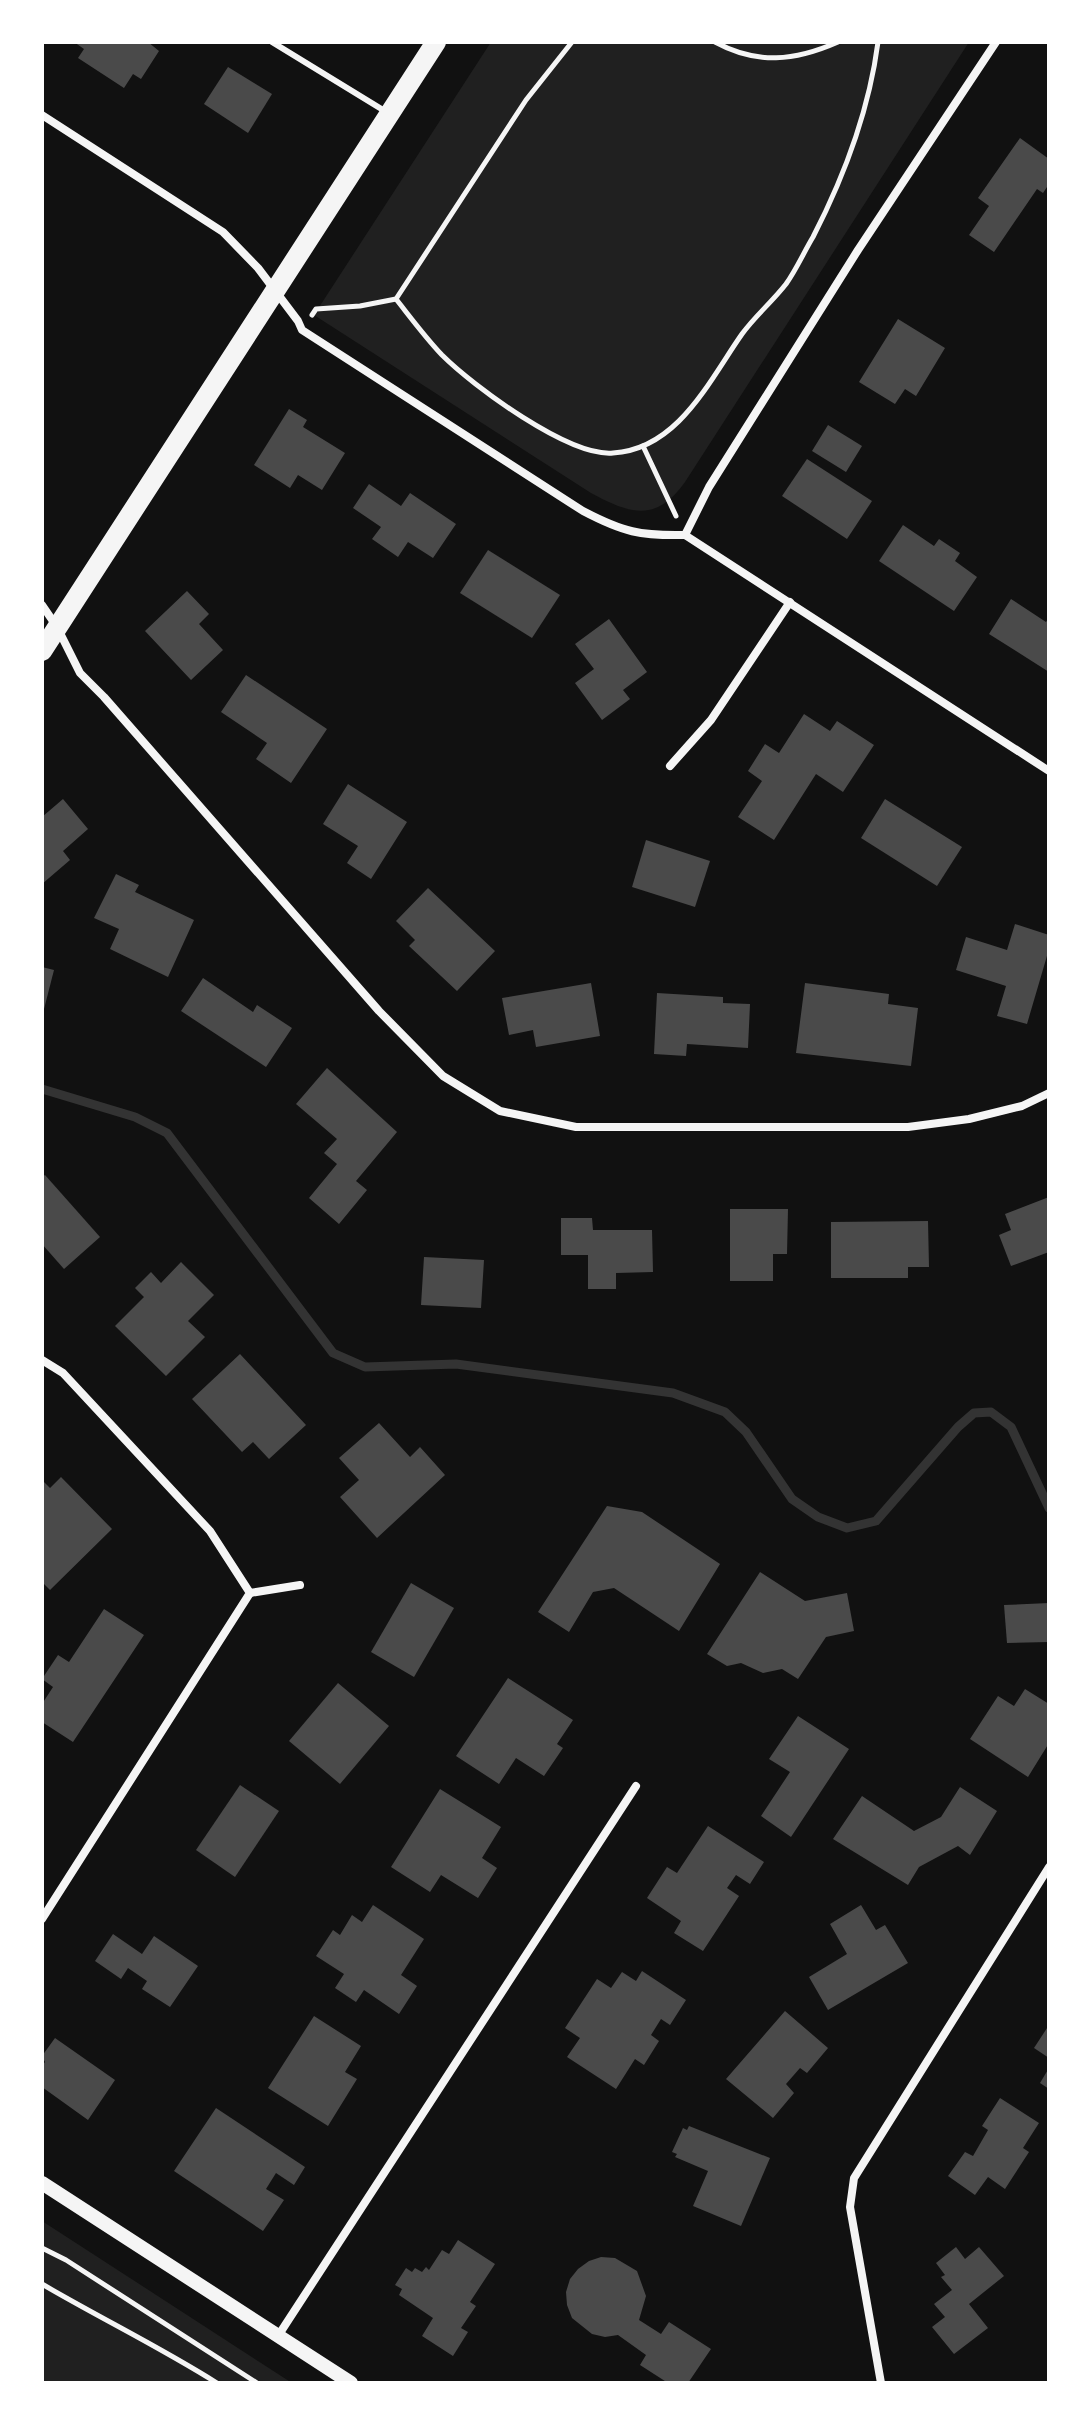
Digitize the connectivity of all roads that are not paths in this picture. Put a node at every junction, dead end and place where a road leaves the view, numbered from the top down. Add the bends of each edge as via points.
1 (272, 42) edge
2 (436, 42) edge
3 (996, 42) edge
4 (389, 114) junction
5 (42, 115) edge
6 (274, 289) junction
7 (685, 535) junction
8 (790, 602) junction
9 (42, 605) edge
10 (57, 627) junction
11 (42, 651) edge
12 (670, 766) dead end
13 (1049, 771) edge
14 (1049, 1093) edge
15 (42, 1360) edge
16 (300, 1585) dead end
17 (250, 1593) junction
18 (636, 1786) dead end
19 (1049, 1867) edge
20 (42, 1919) edge
21 (42, 2183) edge
22 (278, 2336) junction
23 (351, 2383) edge
24 (881, 2383) edge

1 - 4 lane
2 - 4 main road
3 - 7 street via 858,250 709,487
4 - 6 main road
5 - 6 street via 223,232
6 - 7 street via 302,330 583,511 630,533
6 - 10 main road
7 - 8 street
8 - 12 street via 711,720
8 - 13 street
9 - 10 street
10 - 11 main road
10 - 14 street via 80,673 379,1011 443,1076 500,1111 576,1127 908,1127 969,1119 1022,1106
15 - 17 street via 63,1373 210,1531
16 - 17 street
17 - 20 street
18 - 22 street
19 - 24 street via 854,2178 850,2207
21 - 22 street
22 - 23 street

